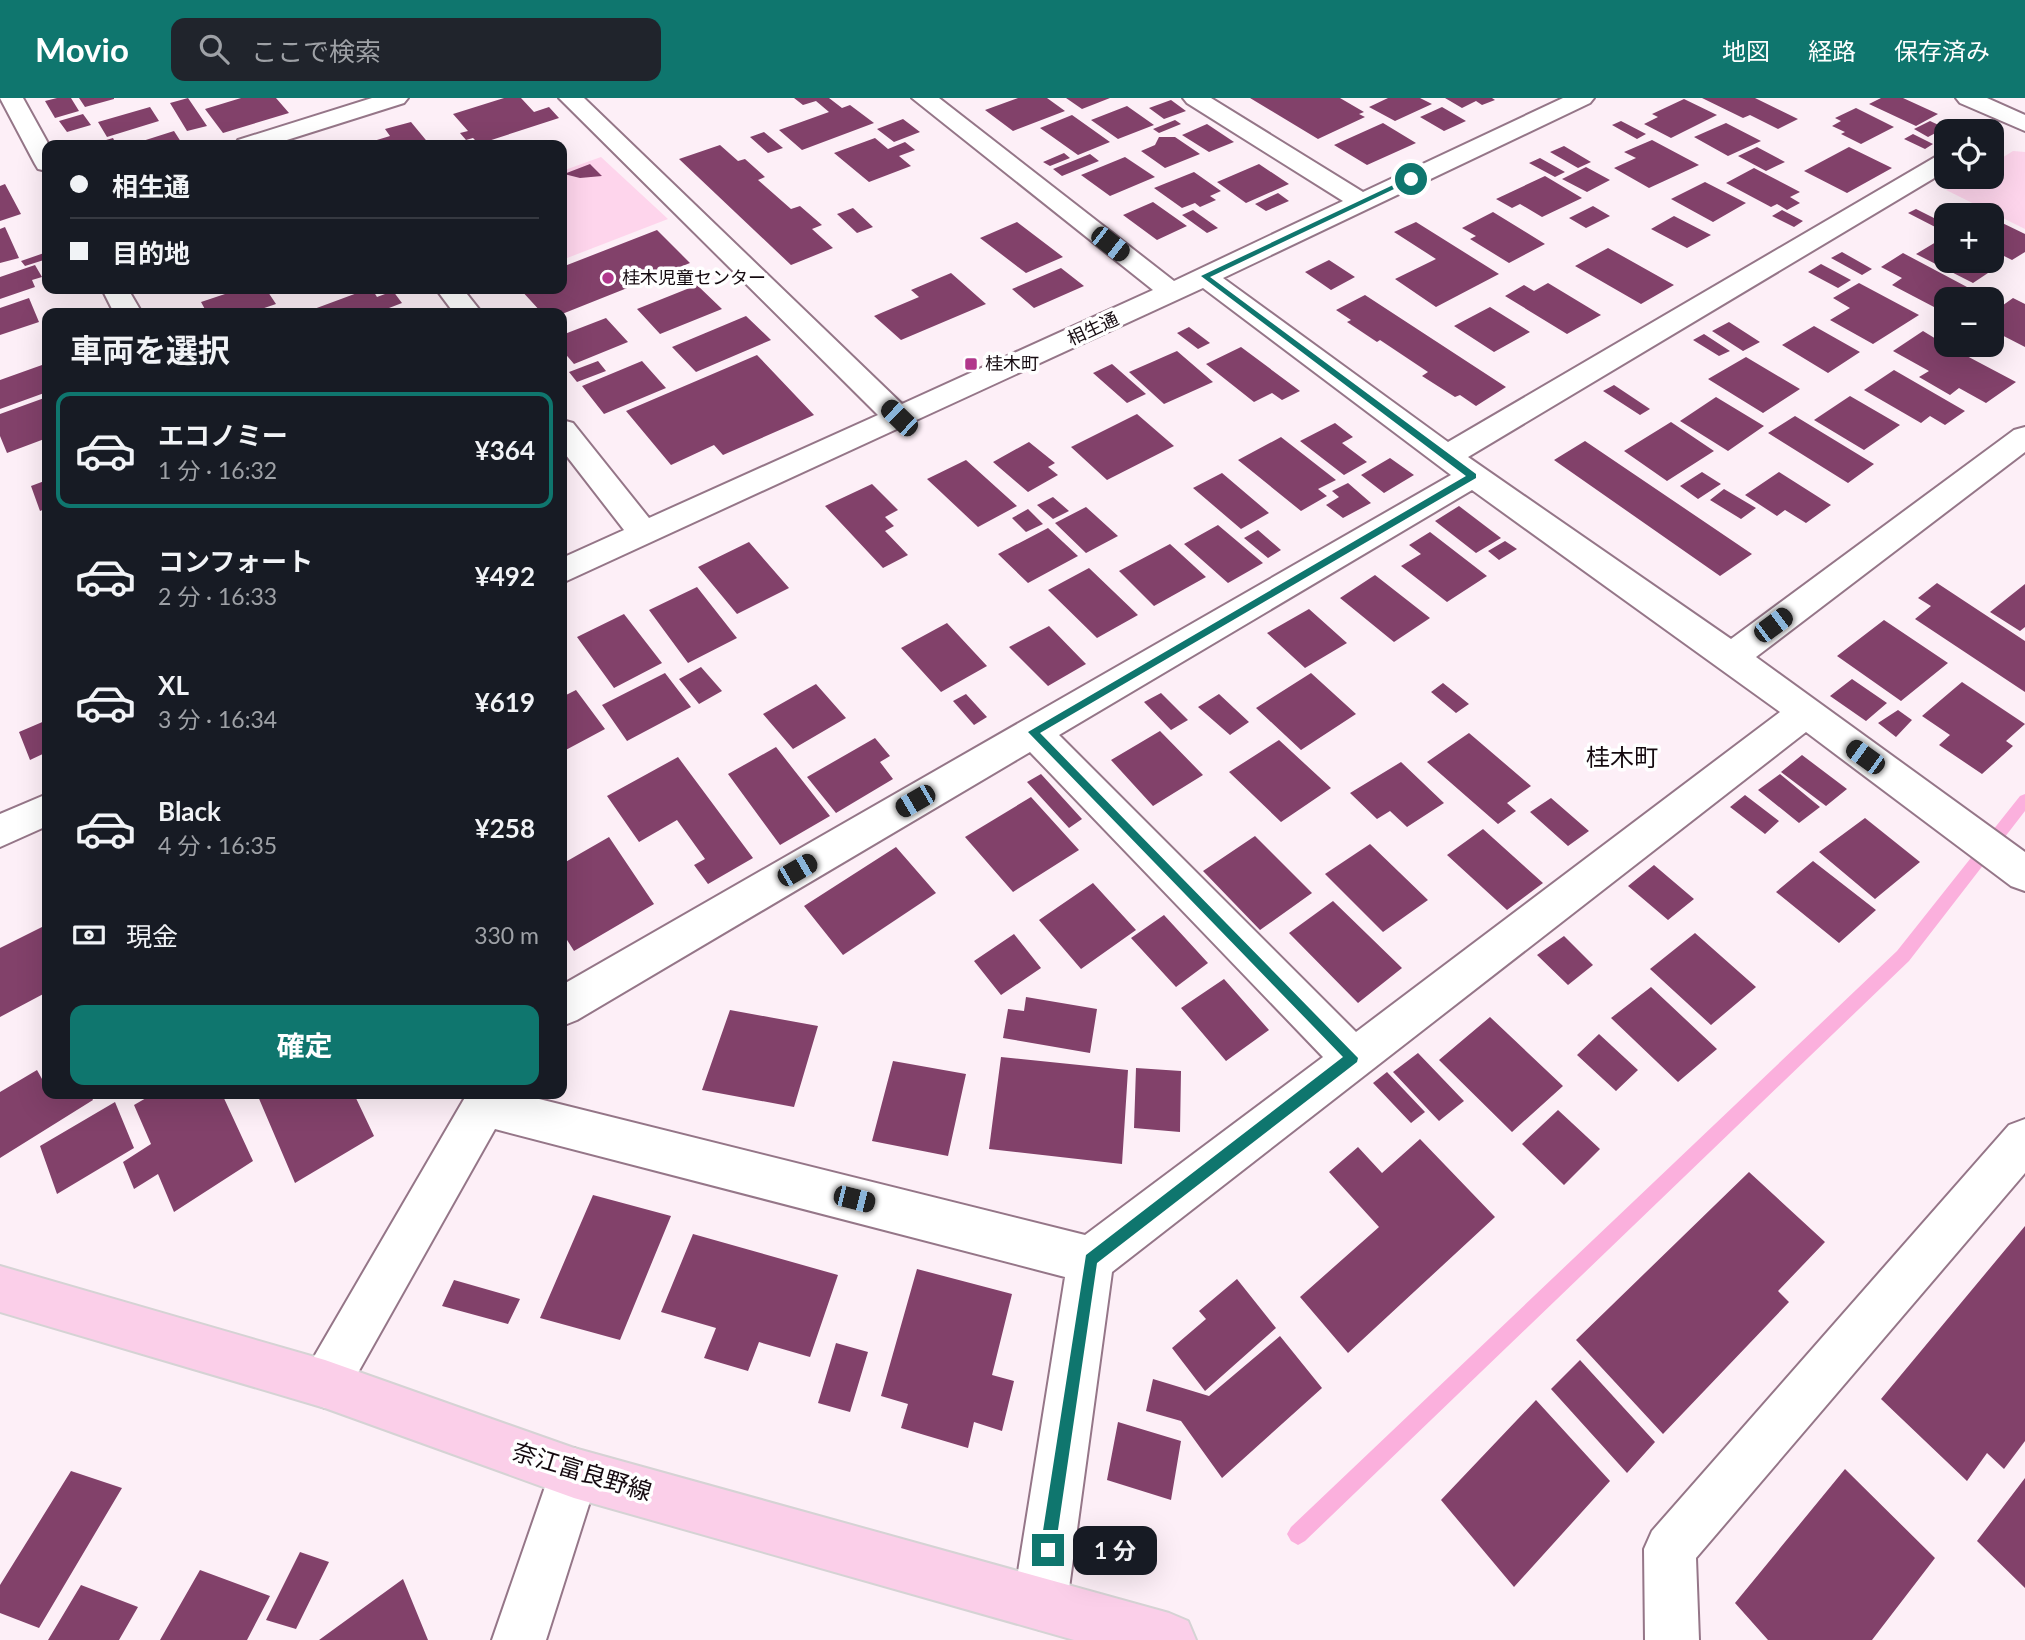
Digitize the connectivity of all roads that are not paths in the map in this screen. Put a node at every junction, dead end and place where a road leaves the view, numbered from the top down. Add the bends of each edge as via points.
1 (11, 98) edge
2 (396, 98) edge
3 (571, 98) edge
4 (924, 98) edge
5 (1195, 98) edge
6 (1582, 98) edge
7 (1968, 98) edge
8 (2021, 122) edge
9 (316, 123) junction
10 (2004, 129) edge
11 (263, 140) edge
12 (330, 140) edge
13 (42, 155) edge
14 (1934, 169) edge
15 (1362, 202) junction
16 (1205, 276) junction
17 (1172, 292) junction
18 (453, 294) edge
19 (464, 308) edge
20 (899, 418) junction
21 (567, 436) edge
22 (2025, 437) edge
23 (1460, 466) junction
24 (644, 533) junction
25 (567, 569) edge
26 (1731, 657) junction
27 (1805, 713) junction
28 (1033, 732) junction
29 (42, 811) edge
30 (0, 831) edge
31 (2020, 870) edge
32 (567, 1004) edge
33 (1352, 1058) junction
34 (488, 1100) edge
35 (2025, 1140) edge
36 (1091, 1260) junction
37 (0, 1289) edge
38 (325, 1384) junction
39 (574, 1472) junction
40 (1040, 1603) junction
41 (519, 1640) edge
42 (1169, 1640) edge
43 (1672, 1640) edge

1 - 13 street
2 - 9 street
3 - 20 street
4 - 17 street
5 - 15 street
6 - 15 street, 相生通
7 - 8 street
8 - 10 street
9 - 11 street
9 - 12 street
14 - 23 street
15 - 16 street, 相生通
16 - 17 street, 相生通
16 - 23 street
17 - 20 street, 相生通
18 - 19 street
20 - 24 street, 相生通
21 - 24 street
22 - 26 street
23 - 26 street
23 - 28 street
24 - 25 street, 相生通
26 - 27 street
27 - 31 street
27 - 33 street
28 - 32 street
28 - 33 street
29 - 30 street
33 - 36 street
34 - 36 street
34 - 38 street
35 - 43 street via 1670,1549
36 - 40 street
37 - 38 main road, 奈江富良野線
38 - 39 main road, 奈江富良野線
39 - 40 main road, 奈江富良野線
39 - 41 street
40 - 42 main road, 奈江富良野線

